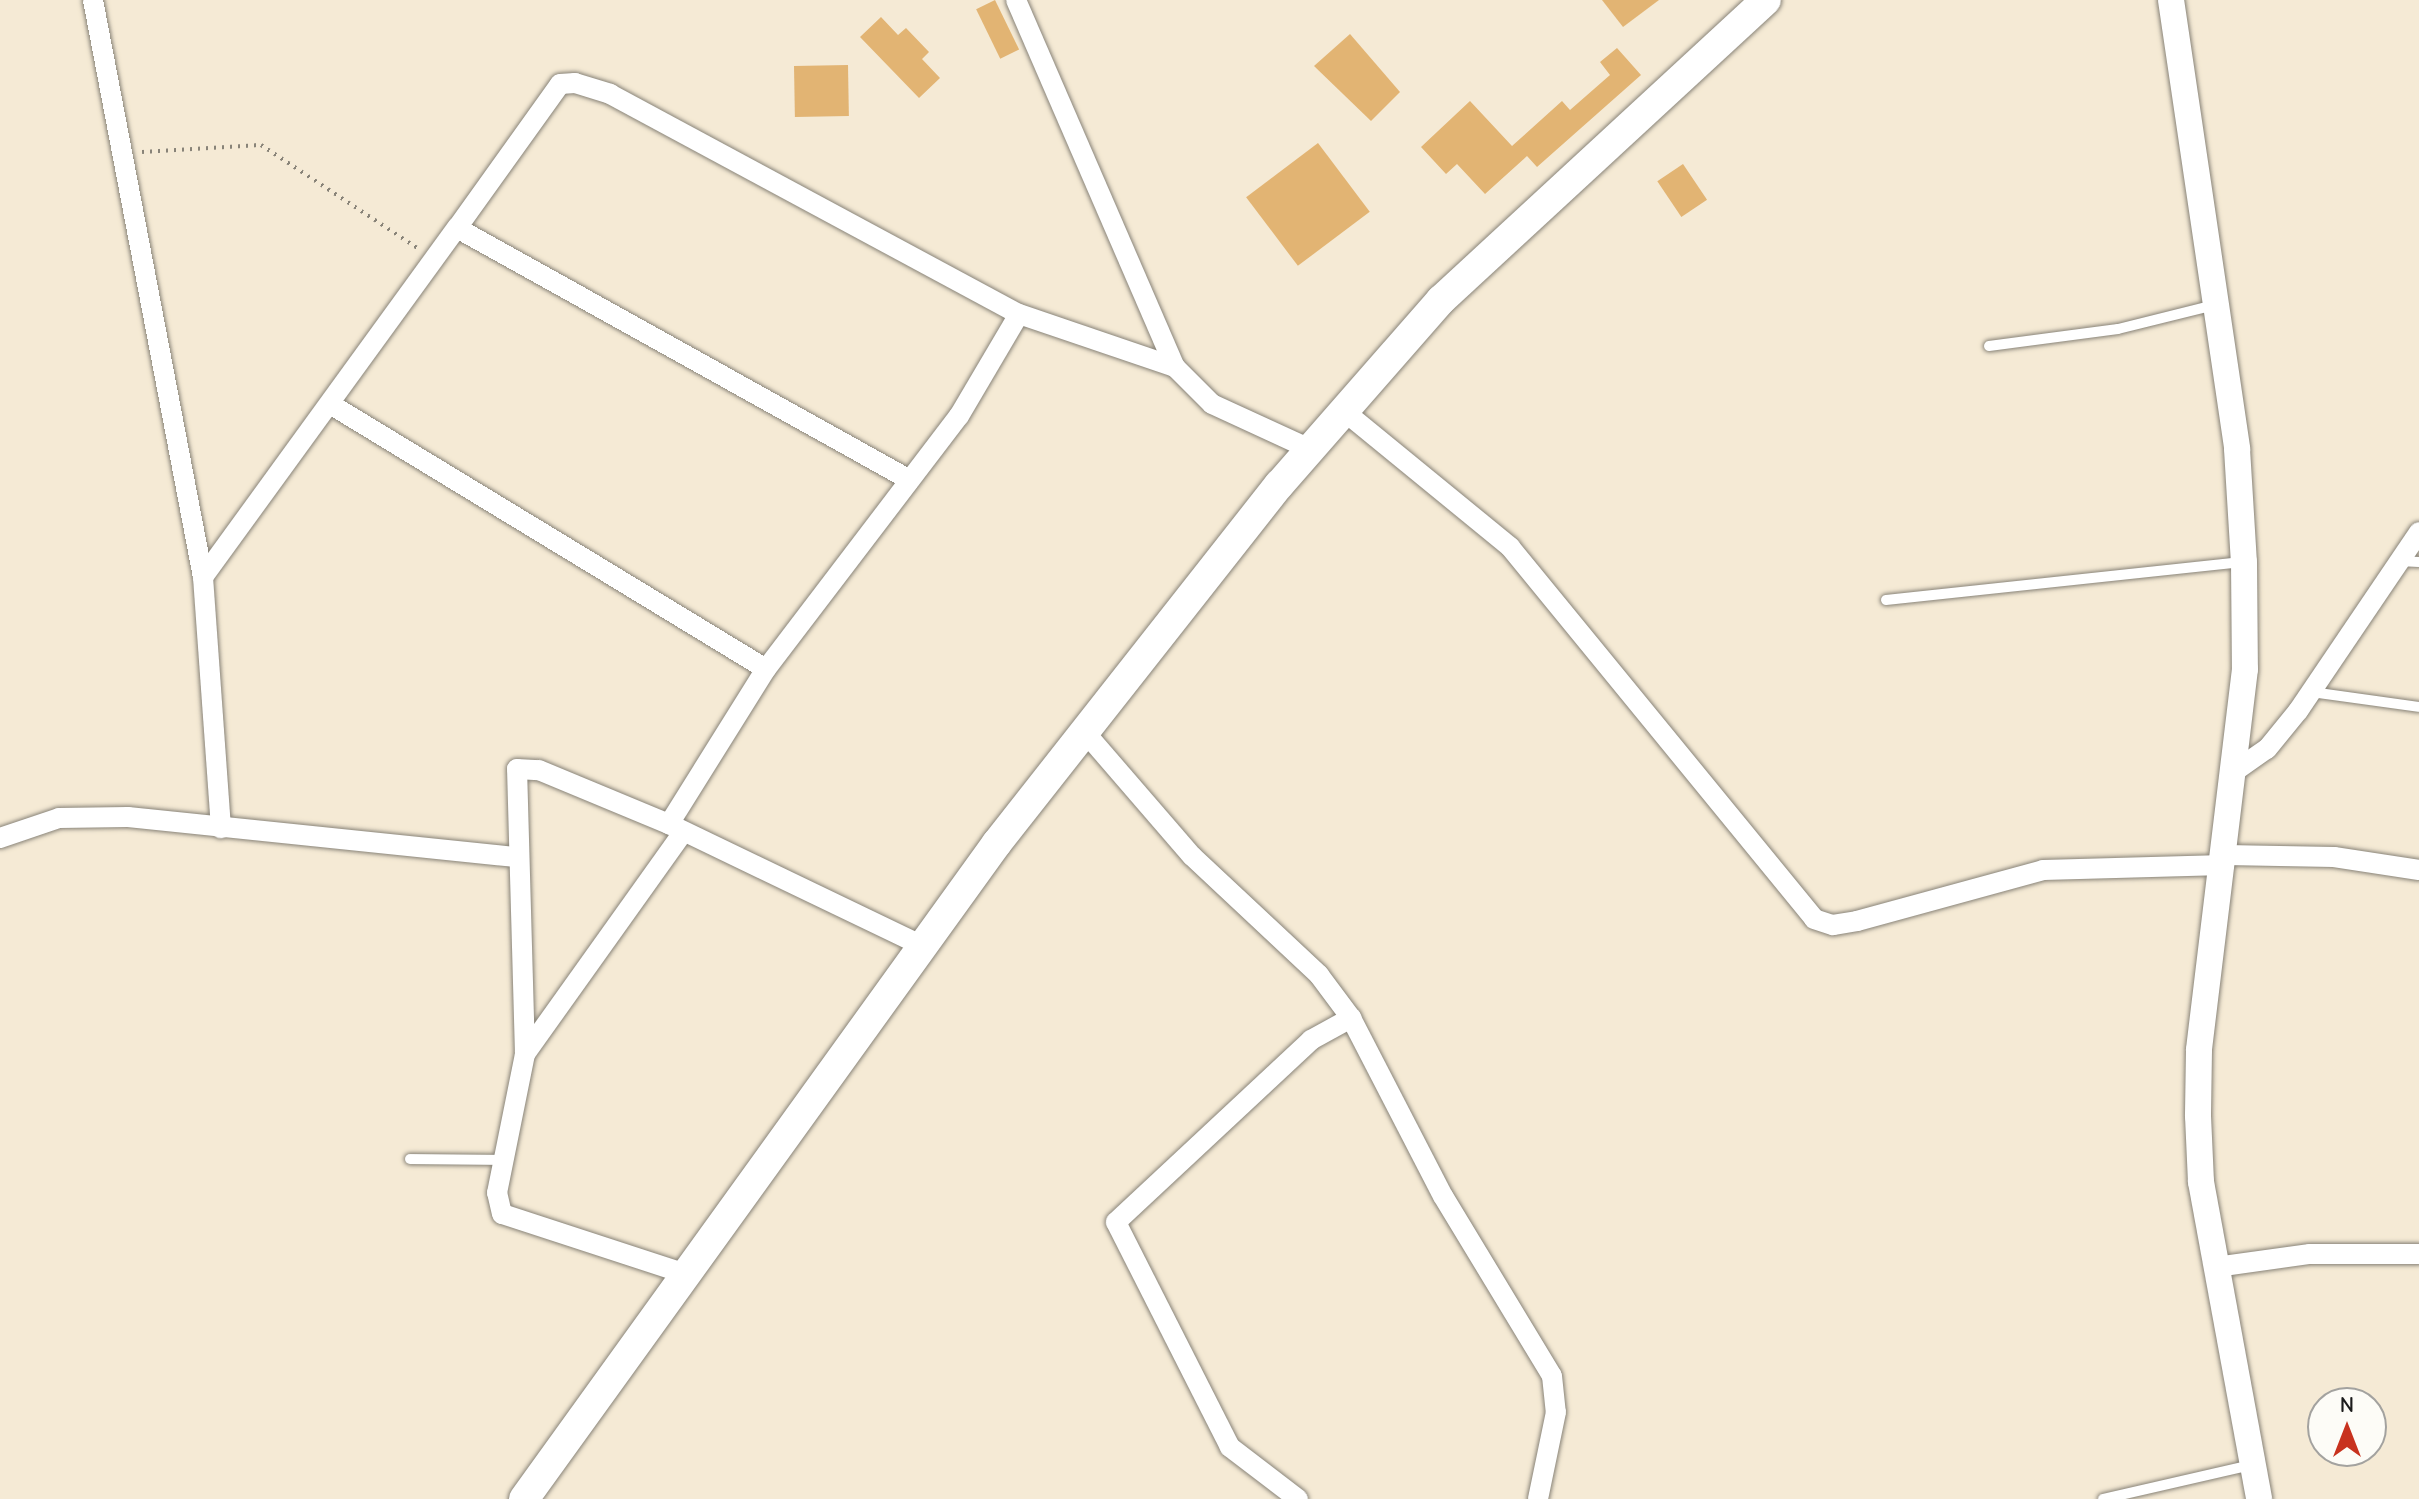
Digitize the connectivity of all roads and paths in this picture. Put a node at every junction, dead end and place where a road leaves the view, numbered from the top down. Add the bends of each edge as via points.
1 (93, 0) edge
2 (1016, 0) edge
3 (1766, 0) edge
4 (2171, 0) edge
5 (127, 153) junction
6 (457, 228) junction
7 (434, 259) junction
8 (2216, 305) junction
9 (1019, 314) junction
10 (1989, 346) dead end
11 (1175, 367) junction
12 (330, 404) junction
13 (1344, 411) junction
14 (1310, 449) junction
15 (910, 480) junction
16 (2419, 532) edge
17 (2244, 562) junction
18 (2409, 562) edge
19 (203, 577) junction
20 (1886, 600) dead end
21 (766, 669) junction
22 (2309, 691) junction
23 (2419, 707) edge
24 (1084, 731) junction
25 (2235, 771) junction
26 (221, 828) junction
27 (675, 829) junction
28 (0, 838) edge
29 (514, 857) junction
30 (2224, 860) junction
31 (2419, 870) edge
32 (922, 946) junction
33 (1351, 1018) junction
34 (525, 1054) junction
35 (410, 1159) dead end
36 (505, 1160) junction
37 (2419, 1254) edge
38 (2216, 1267) junction
39 (683, 1273) junction
40 (2253, 1465) junction
41 (524, 1499) edge
42 (1298, 1499) edge
43 (1538, 1499) edge
44 (2103, 1499) edge
45 (2259, 1499) edge

1 - 5 street
2 - 11 street
3 - 13 main road via 1441,300
4 - 8 street
5 - 7 path via 261,145
5 - 19 street
6 - 7 street
6 - 9 street via 560,84 575,83 610,94
6 - 15 street
7 - 12 street
8 - 10 lane via 2105,331
8 - 17 street
9 - 11 street
9 - 15 street via 959,416
11 - 14 street via 1212,404
12 - 19 street
12 - 21 street
13 - 14 main road
13 - 30 street via 1510,547 1814,919 1833,925 1857,921 2043,870
14 - 24 main road
15 - 21 street
16 - 18 street
17 - 20 lane
17 - 25 street
18 - 22 street
19 - 26 street
21 - 27 street
22 - 23 lane
22 - 25 street via 2267,749
24 - 32 main road
24 - 33 street via 1192,856 1319,975
25 - 30 street
26 - 28 street via 59,818
26 - 29 street
27 - 29 street via 524,767 514,777
27 - 32 street
27 - 34 street
29 - 34 street
30 - 31 street via 2334,857
30 - 38 street via 2199,1050 2201,1182
32 - 39 main road
33 - 42 street via 1311,1040 1116,1222 1230,1447
33 - 43 street via 1443,1196 1552,1376 1556,1412
34 - 36 street
35 - 36 lane
36 - 39 street via 497,1193 502,1214 517,1224
37 - 38 street via 2310,1254
38 - 40 street
39 - 41 main road
40 - 44 lane
40 - 45 street

